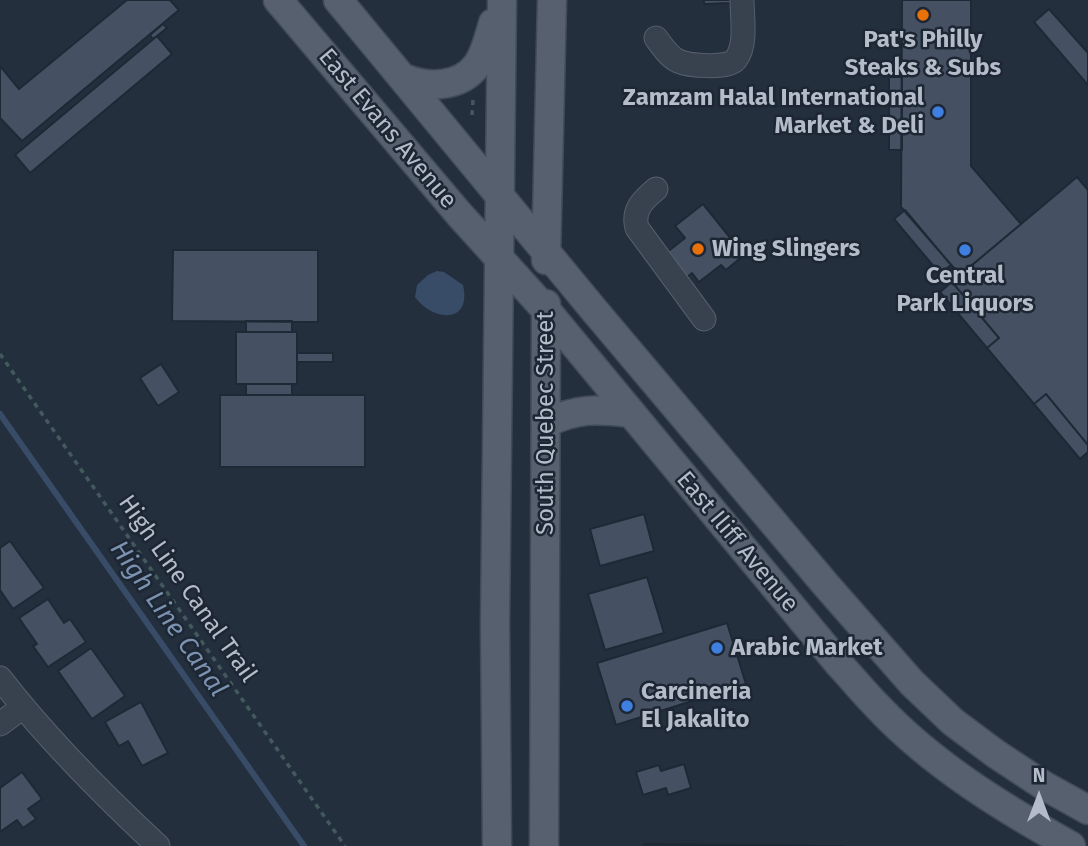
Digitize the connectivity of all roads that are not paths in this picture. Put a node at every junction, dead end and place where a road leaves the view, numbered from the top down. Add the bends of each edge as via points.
1 (278, 0) edge
2 (338, 0) edge
3 (500, 0) edge
4 (552, 0) edge
5 (742, 0) edge
6 (656, 38) dead end
7 (404, 78) junction
8 (656, 189) dead end
9 (498, 193) junction
10 (546, 251) junction
11 (498, 257) junction
12 (546, 310) junction
13 (704, 319) dead end
14 (630, 414) junction
15 (546, 423) junction
16 (0, 678) edge
17 (23, 707) junction
18 (0, 724) edge
19 (1088, 810) edge
20 (1065, 844) edge
21 (158, 846) edge
22 (497, 846) edge
23 (544, 846) edge

1 - 11 main road, East Evans Avenue
2 - 7 main road, East Evans Avenue
3 - 7 main road via 484,51 467,75 434,86
3 - 9 main road, South Quebec Street
4 - 10 main road, South Quebec Street
5 - 6 street via 741,47 729,65 676,61
7 - 9 main road, East Evans Avenue
8 - 13 street via 637,209 637,228
9 - 10 main road, East Evans Avenue
9 - 11 main road, South Quebec Street
10 - 12 main road, South Quebec Street
10 - 19 main road, East Iliff Avenue via 912,683 996,754
11 - 12 main road, East Iliff Avenue
11 - 22 main road, South Quebec Street
12 - 14 main road, East Iliff Avenue
12 - 15 main road, South Quebec Street
14 - 15 main road via 580,410
14 - 20 main road, East Iliff Avenue via 879,709 954,772
15 - 23 main road, South Quebec Street
16 - 17 street
17 - 18 street
17 - 21 street via 88,780

